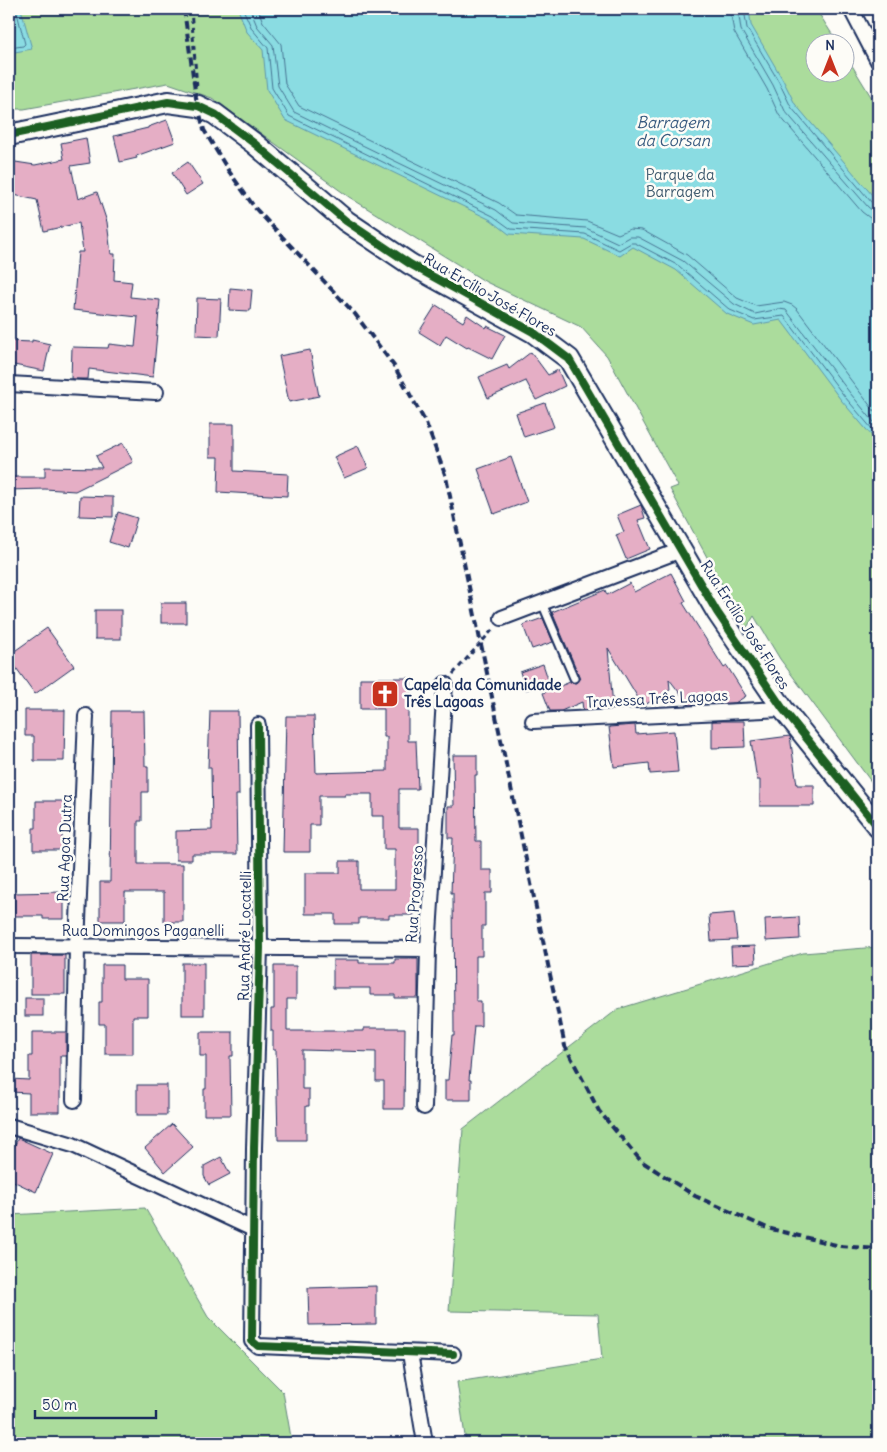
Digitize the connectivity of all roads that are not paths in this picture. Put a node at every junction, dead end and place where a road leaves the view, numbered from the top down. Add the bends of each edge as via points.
1 (851, 9) edge
2 (878, 61) edge
3 (9, 135) edge
4 (9, 384) edge
5 (156, 392) dead end
6 (681, 550) junction
7 (542, 603) junction
8 (498, 623) road end
9 (574, 678) dead end
10 (445, 684) road end
11 (783, 709) junction
12 (86, 716) dead end
13 (533, 721) dead end
14 (258, 725) dead end
15 (878, 827) edge
16 (9, 946) edge
17 (77, 947) junction
18 (260, 948) junction
19 (428, 949) junction
20 (74, 1100) dead end
21 (424, 1107) dead end
22 (9, 1126) edge
23 (253, 1229) junction
24 (410, 1353) junction
25 (453, 1354) dead end
26 (424, 1443) edge

1 - 2 street
3 - 6 street, Rua Ercílio José Flores via 168,102 198,106 215,114 354,226 410,264 533,332 569,359
4 - 5 street
6 - 7 street
6 - 11 street, Rua Ercílio José Flores via 717,612
7 - 8 street
7 - 9 lane
10 - 19 street, Rua Progresso
11 - 13 street, Travessa Três Lagoas
11 - 15 street, Rua Ercílio José Flores
12 - 17 street, Rua Agoa Dutra
14 - 18 street, Rua André Locatelli
16 - 17 street, Rua Domingos Paganelli
17 - 18 street, Rua Domingos Paganelli
17 - 20 street, Rua Agoa Dutra
18 - 19 street, Rua Domingos Paganelli
18 - 23 street, Rua André Locatelli
19 - 21 street, Rua Progresso
22 - 23 street via 73,1145
23 - 24 street, Rua André Locatelli via 252,1341 258,1346
24 - 25 street
24 - 26 street

